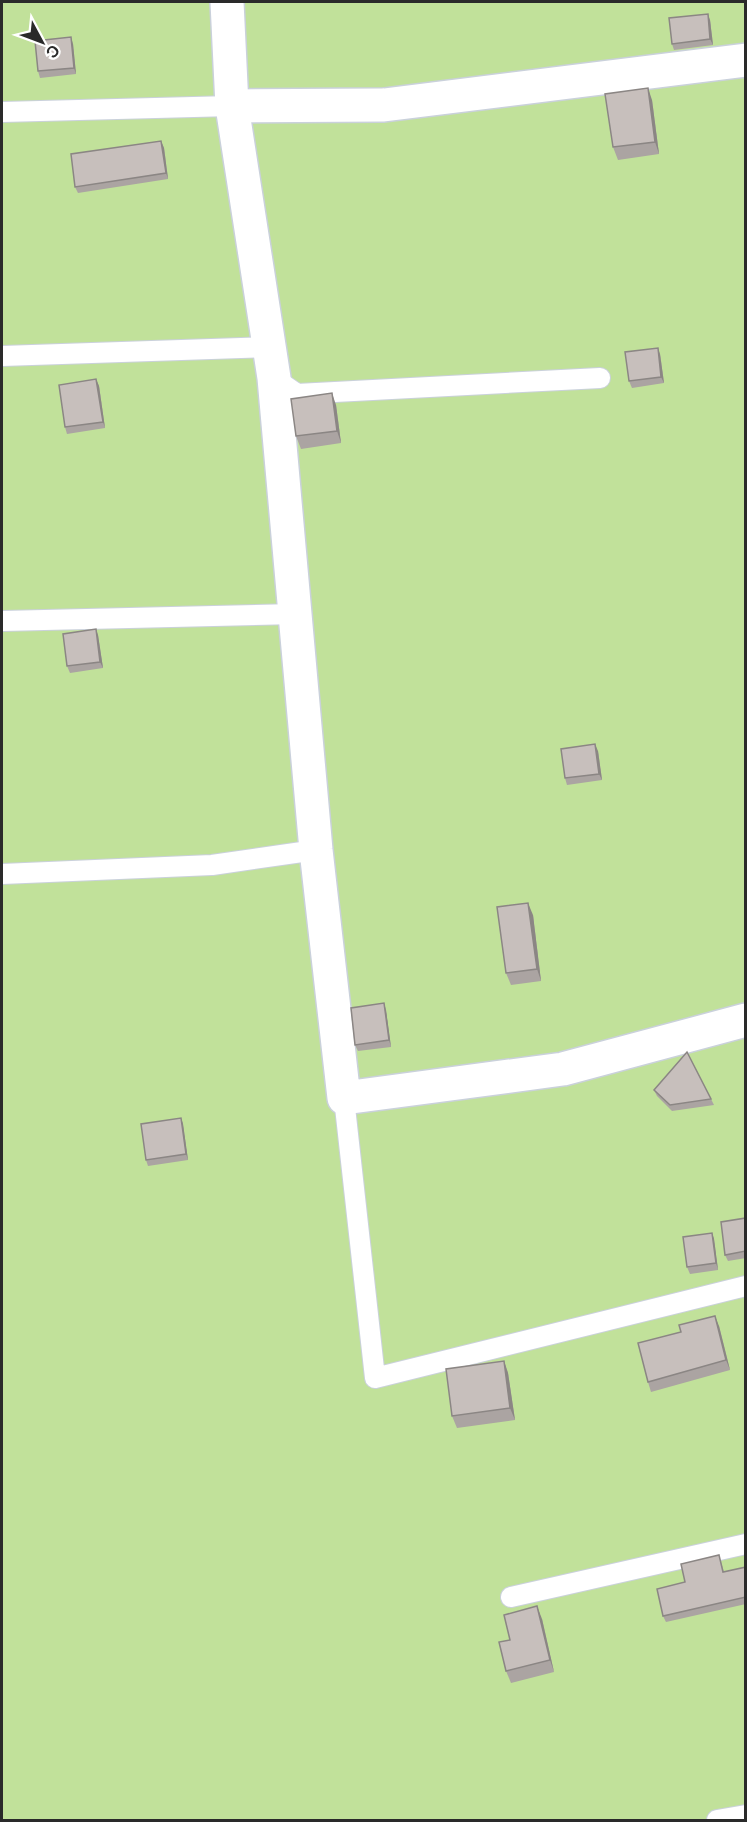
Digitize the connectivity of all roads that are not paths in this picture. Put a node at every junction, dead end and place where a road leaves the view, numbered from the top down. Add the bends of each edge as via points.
1 (227, 2) edge
2 (746, 60) edge
3 (231, 106) junction
4 (2, 112) edge
5 (2, 356) edge
6 (272, 363) junction
7 (600, 378) dead end
8 (296, 614) junction
9 (2, 621) edge
10 (316, 850) junction
11 (2, 874) edge
12 (746, 1020) edge
13 (344, 1098) junction
14 (746, 1286) edge
15 (746, 1544) edge
16 (512, 1597) dead end
17 (746, 1815) edge
18 (717, 1821) edge

1 - 3 street
2 - 3 street via 384,105
3 - 4 lane
3 - 6 street
5 - 6 lane
6 - 7 lane via 297,394
6 - 8 street
8 - 9 lane
8 - 10 street
10 - 11 lane via 212,865
10 - 13 street
12 - 13 street via 563,1069
13 - 14 lane via 375,1378
15 - 16 lane
17 - 18 lane

